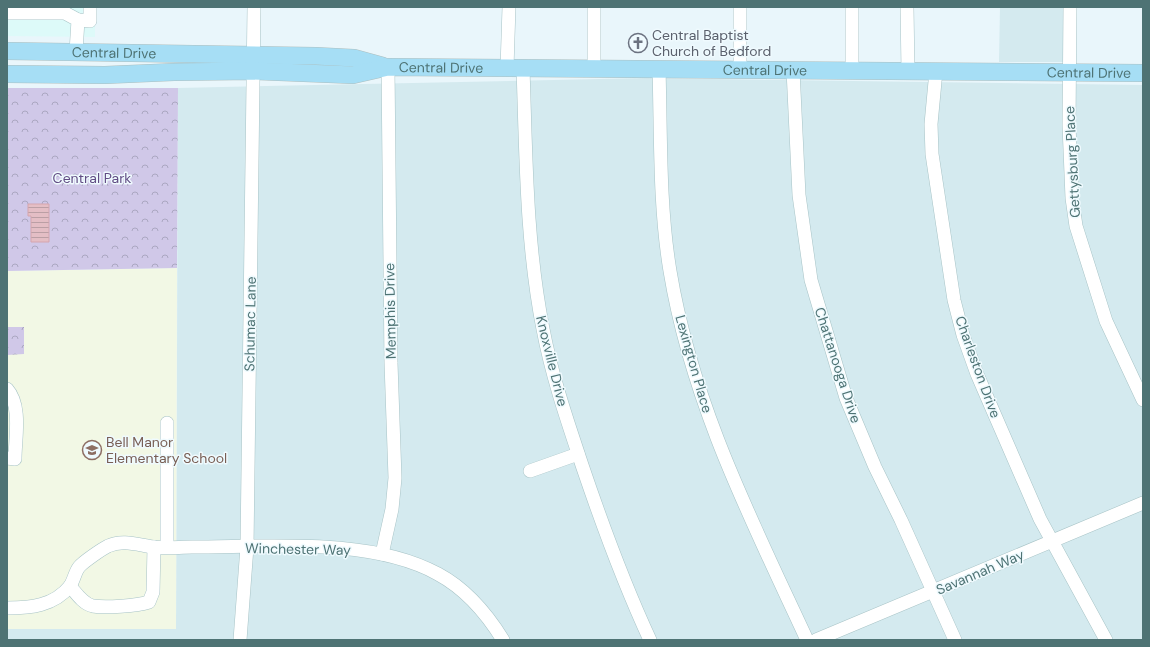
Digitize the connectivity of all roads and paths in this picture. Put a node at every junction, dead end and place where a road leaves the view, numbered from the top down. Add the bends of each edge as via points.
1 (90, 7) edge
2 (254, 7) edge
3 (509, 7) edge
4 (594, 7) edge
5 (740, 7) edge
6 (852, 7) edge
7 (906, 7) edge
8 (1070, 7) edge
9 (65, 10) edge
10 (7, 13) edge
11 (78, 20) junction
12 (7, 51) edge
13 (76, 52) junction
14 (253, 54) junction
15 (388, 67) junction
16 (515, 68) junction
17 (594, 68) junction
18 (659, 69) junction
19 (740, 70) junction
20 (793, 70) junction
21 (253, 71) junction
22 (852, 71) junction
23 (908, 71) junction
24 (936, 71) junction
25 (1068, 72) junction
26 (1143, 73) edge
27 (7, 74) edge
28 (7, 389) edge
29 (1143, 400) edge
30 (167, 423) dead end
31 (578, 454) junction
32 (7, 458) edge
33 (530, 471) dead end
34 (1143, 504) edge
35 (1052, 541) junction
36 (154, 547) junction
37 (173, 547) junction
38 (247, 547) junction
39 (382, 554) junction
40 (70, 586) junction
41 (933, 592) junction
42 (7, 608) edge
43 (240, 640) edge
44 (503, 640) edge
45 (650, 640) edge
46 (807, 640) edge
47 (816, 640) edge
48 (955, 640) edge
49 (1106, 640) edge

1 - 11 street via 90,21
2 - 14 street, Schumac Lane
3 - 16 street, Knoxville Drive
4 - 17 street
5 - 19 street
6 - 22 street
7 - 23 street
8 - 25 street, Gettysburg Place
9 - 10 street
9 - 11 street
11 - 13 street
12 - 13 main road, Central Drive
13 - 14 main road, Central Drive
14 - 15 main road, Central Drive via 354,58
14 - 21 street, Schumac Lane
15 - 16 main road, Central Drive
15 - 21 main road, Central Drive via 353,75
15 - 39 street, Memphis Drive via 391,363 395,478 392,509
16 - 17 main road, Central Drive
16 - 31 street, Knoxville Drive via 530,241 543,330 558,393
17 - 18 main road, Central Drive
18 - 19 main road, Central Drive
18 - 46 street, Lexington Place via 666,238 670,271 688,352 708,417 737,489
19 - 20 main road, Central Drive
20 - 22 main road, Central Drive
20 - 41 street, Chattanooga Drive via 799,195 811,280 846,398 874,467
21 - 27 main road, Central Drive via 105,75
21 - 38 street, Schumac Lane
22 - 23 main road, Central Drive
23 - 24 main road, Central Drive
24 - 25 main road, Central Drive
24 - 35 street, Charleston Drive via 931,124 932,154 954,300 977,374
25 - 26 main road, Central Drive
25 - 29 street, Gettysburg Place via 1072,198 1076,226 1106,321
28 - 32 street via 14,400 16,412 15,458
30 - 37 street
31 - 33 street
31 - 45 street, Knoxville Drive via 618,566
34 - 35 street, Savannah Way
35 - 41 street, Savannah Way
35 - 49 street, Charleston Drive
36 - 37 street, Winchester Way
36 - 40 street via 123,542 108,546 79,566
36 - 40 street via 153,592 149,602 140,605 92,606 79,598
37 - 38 street, Winchester Way
38 - 39 street, Winchester Way via 333,547
38 - 43 street, Schumac Lane
39 - 44 street, Winchester Way via 439,574 463,591 494,624
40 - 42 street via 57,598 39,606
41 - 47 street, Savannah Way
41 - 48 street, Chattanooga Drive

